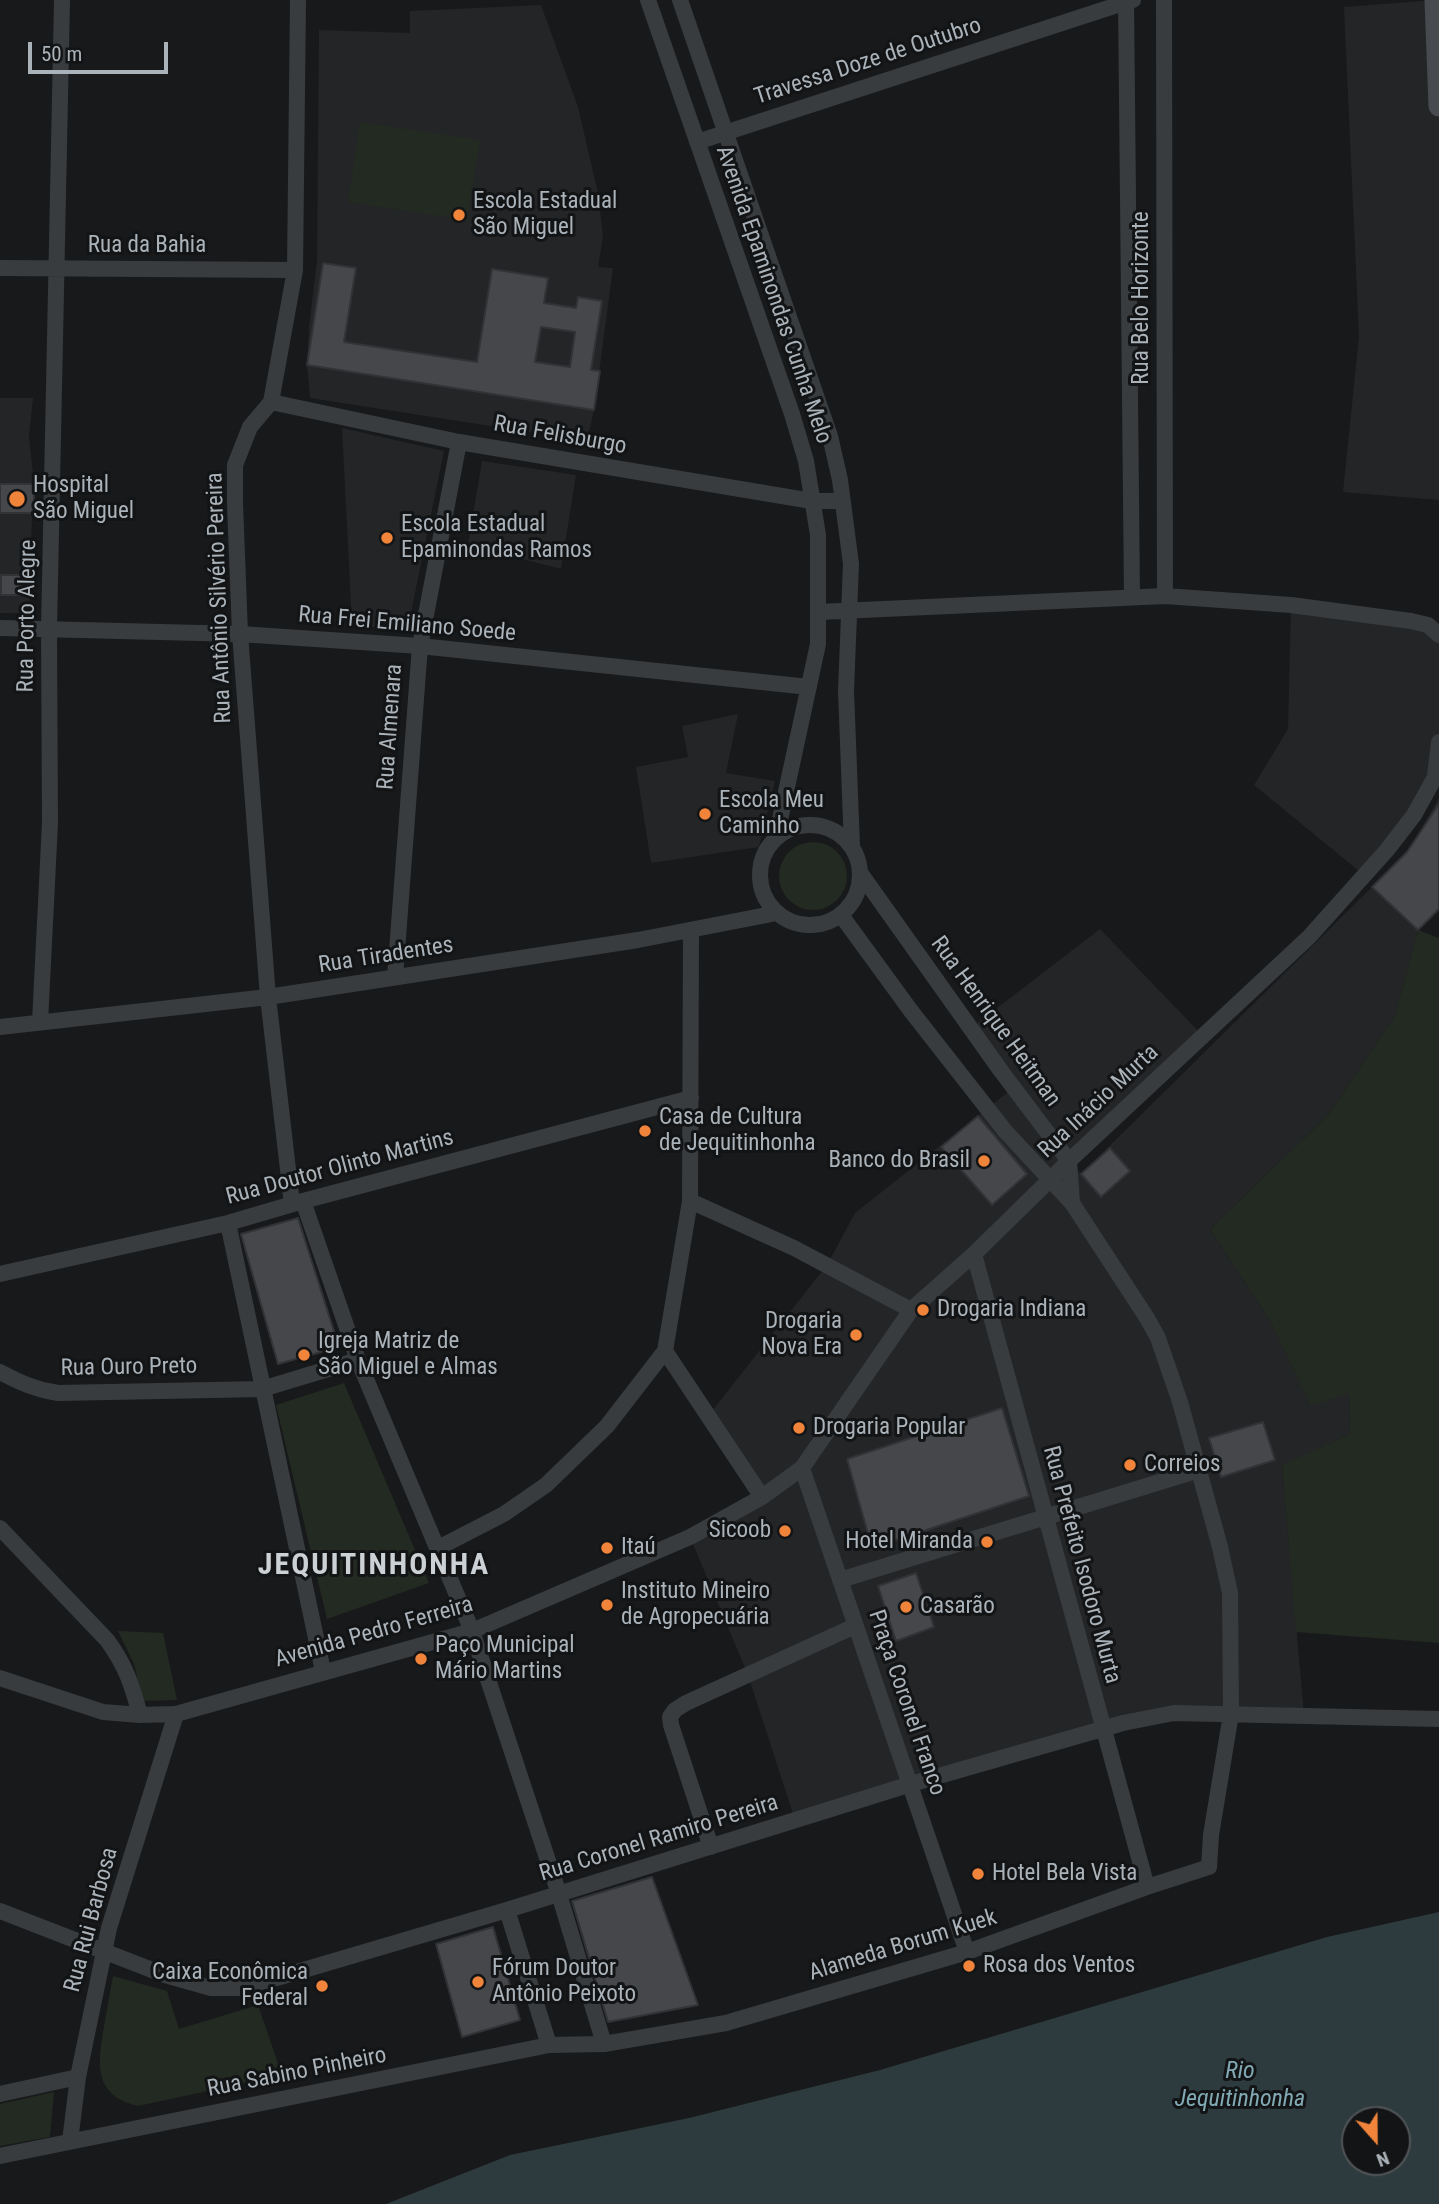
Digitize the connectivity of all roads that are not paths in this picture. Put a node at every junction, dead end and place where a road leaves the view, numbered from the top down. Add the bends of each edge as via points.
1 (62, 0) edge
2 (298, 0) edge
3 (648, 0) edge
4 (680, 0) edge
5 (1164, 0) edge
6 (1435, 0) edge
7 (1128, 1) edge
8 (1439, 94) edge
9 (1439, 106) edge
10 (727, 132) junction
11 (697, 142) junction
12 (0, 268) edge
13 (55, 268) junction
14 (295, 270) junction
15 (271, 402) junction
16 (458, 442) junction
17 (812, 501) junction
18 (844, 501) junction
19 (1132, 596) junction
20 (1165, 596) junction
21 (851, 611) junction
22 (819, 612) junction
23 (0, 628) edge
24 (50, 629) junction
25 (240, 634) junction
26 (1439, 635) edge
27 (420, 646) junction
28 (809, 687) junction
29 (1439, 742) edge
30 (1437, 773) edge
31 (776, 838) junction
32 (852, 846) junction
33 (861, 874) junction
34 (777, 913) junction
35 (841, 915) junction
36 (691, 930) junction
37 (395, 977) junction
38 (268, 997) junction
39 (40, 1022) junction
40 (0, 1027) edge
41 (691, 1098) junction
42 (1069, 1161) junction
43 (1049, 1180) junction
44 (690, 1201) junction
45 (297, 1202) junction
46 (1072, 1203) junction
47 (228, 1223) junction
48 (974, 1254) junction
49 (0, 1274) edge
50 (911, 1310) junction
51 (665, 1351) junction
52 (358, 1360) junction
53 (0, 1372) edge
54 (262, 1389) junction
55 (802, 1468) junction
56 (1199, 1470) junction
57 (762, 1497) junction
58 (1044, 1518) junction
59 (0, 1528) edge
60 (438, 1548) junction
61 (841, 1580) junction
62 (855, 1626) junction
63 (472, 1630) junction
64 (323, 1671) junction
65 (0, 1678) edge
66 (176, 1714) junction
67 (1231, 1714) junction
68 (140, 1715) junction
69 (1439, 1719) edge
70 (1102, 1728) junction
71 (911, 1784) junction
72 (711, 1847) junction
73 (1147, 1887) junction
74 (559, 1894) junction
75 (507, 1910) junction
76 (0, 1911) edge
77 (104, 1952) junction
78 (967, 1952) junction
79 (604, 2044) junction
80 (549, 2045) junction
81 (78, 2077) junction
82 (0, 2094) edge
83 (70, 2141) junction
84 (0, 2156) edge

1 - 13 street, Rua Porto Alegre
2 - 14 street, Rua Antônio Silvério Pereira
3 - 11 street, Avenida Epaminondas Cunha Melo
4 - 10 street, Avenida Epaminondas Cunha Melo
5 - 20 street, Rua Belo Horizonte
6 - 8 street
7 - 10 street, Travessa Doze de Outubro
7 - 19 street, Rua Belo Horizonte
8 - 9 street
10 - 11 street, Travessa Doze de Outubro
10 - 18 street, Avenida Epaminondas Cunha Melo via 830,436
11 - 17 street, Avenida Epaminondas Cunha Melo via 792,414
12 - 13 street, Rua da Bahia
13 - 14 street, Rua da Bahia
13 - 24 street, Rua Porto Alegre
14 - 15 street, Rua Antônio Silvério Pereira
15 - 16 street, Rua Felisburgo
15 - 25 street, Rua Antônio Silvério Pereira via 250,427 235,465
16 - 17 street, Rua Felisburgo
16 - 27 street, Rua Almenara
17 - 18 street, Rua Felisburgo
17 - 22 street, Avenida Epaminondas Cunha Melo via 818,535
18 - 21 street, Avenida Epaminondas Cunha Melo
19 - 20 street
19 - 21 street
20 - 26 street via 1291,604 1412,621 1428,625
21 - 22 street
21 - 32 street, Avenida Epaminondas Cunha Melo via 846,691
22 - 28 street, Avenida Epaminondas Cunha Melo
23 - 24 street, Rua Frei Emiliano Soede
24 - 25 street, Rua Frei Emiliano Soede
24 - 39 street, Rua Porto Alegre via 50,823
25 - 27 street, Rua Frei Emiliano Soede
25 - 38 street, Rua Antônio Silvério Pereira
27 - 28 street, Rua Frei Emiliano Soede
27 - 37 street, Rua Almenara
28 - 31 street, Avenida Epaminondas Cunha Melo
29 - 30 street
30 - 42 street, Rua Inácio Murta via 1414,815 1387,850 1309,937
31 - 32 street via 807,824 825,826
31 - 34 street via 765,851 760,884
32 - 33 street
33 - 35 street via 859,890
33 - 42 street, Rua Henrique Heitman
34 - 35 street via 809,925
34 - 36 street, Rua Tiradentes
35 - 43 street via 1005,1131
36 - 37 street, Rua Tiradentes
36 - 41 street
37 - 38 street, Rua Tiradentes
38 - 39 street, Rua Tiradentes
38 - 45 street, Rua Antônio Silvério Pereira
39 - 40 street, Rua Tiradentes
41 - 44 street
41 - 45 street, Rua Doutor Olinto Martins
42 - 43 street, Rua Inácio Murta
42 - 46 street
43 - 46 street
43 - 48 street, Rua Inácio Murta
44 - 50 street via 794,1248
44 - 51 street
45 - 47 street, Rua Doutor Olinto Martins
45 - 52 street, Rua Antônio Silvério Pereira
46 - 56 street via 1158,1338
47 - 49 street, Rua Doutor Olinto Martins
47 - 54 street
48 - 50 street, Rua Inácio Murta
48 - 58 street, Rua Prefeito Isodoro Murta
50 - 55 street, Rua Inácio Murta
51 - 57 street
51 - 60 street via 607,1426 546,1485 504,1514
52 - 54 street, Rua Ouro Preto
52 - 60 street, Rua Antônio Silvério Pereira
53 - 54 street, Rua Ouro Preto via 25,1385 58,1393
54 - 64 street
55 - 57 street, Avenida Pedro Ferreira
55 - 61 street, Praça Coronel Franco
56 - 58 street
56 - 67 street via 1230,1592
57 - 63 street, Avenida Pedro Ferreira via 690,1537
58 - 61 street
58 - 70 street, Rua Prefeito Isodoro Murta
59 - 68 street via 122,1660
60 - 63 street, Rua Antônio Silvério Pereira
61 - 62 street, Praça Coronel Franco
62 - 71 street, Praça Coronel Franco
62 - 72 street via 686,1703 670,1717
63 - 64 street, Avenida Pedro Ferreira
63 - 74 street
64 - 66 street, Avenida Pedro Ferreira
65 - 68 street, Avenida Pedro Ferreira via 103,1712
66 - 68 street, Avenida Pedro Ferreira
66 - 77 street, Rua Rui Barbosa
67 - 69 street, Rua Coronel Ramiro Pereira
67 - 70 street, Rua Coronel Ramiro Pereira via 1174,1713
67 - 73 street, Alameda Borum Kuek via 1209,1867
70 - 71 street, Rua Coronel Ramiro Pereira
70 - 73 street, Rua Prefeito Isodoro Murta
71 - 72 street, Rua Coronel Ramiro Pereira
71 - 78 street, Praça Coronel Franco
72 - 74 street, Rua Coronel Ramiro Pereira
73 - 78 street, Alameda Borum Kuek
74 - 75 street, Rua Coronel Ramiro Pereira
74 - 79 street
75 - 77 street, Rua Coronel Ramiro Pereira via 238,1988 211,1988
75 - 80 street
76 - 77 street, Rua Coronel Ramiro Pereira
77 - 81 street, Rua Rui Barbosa
78 - 79 street, Alameda Borum Kuek via 726,2023
79 - 80 street, Rua Sabino Pinheiro
80 - 83 street, Rua Sabino Pinheiro
81 - 82 street
81 - 83 street, Rua Rui Barbosa
83 - 84 street, Rua Sabino Pinheiro

